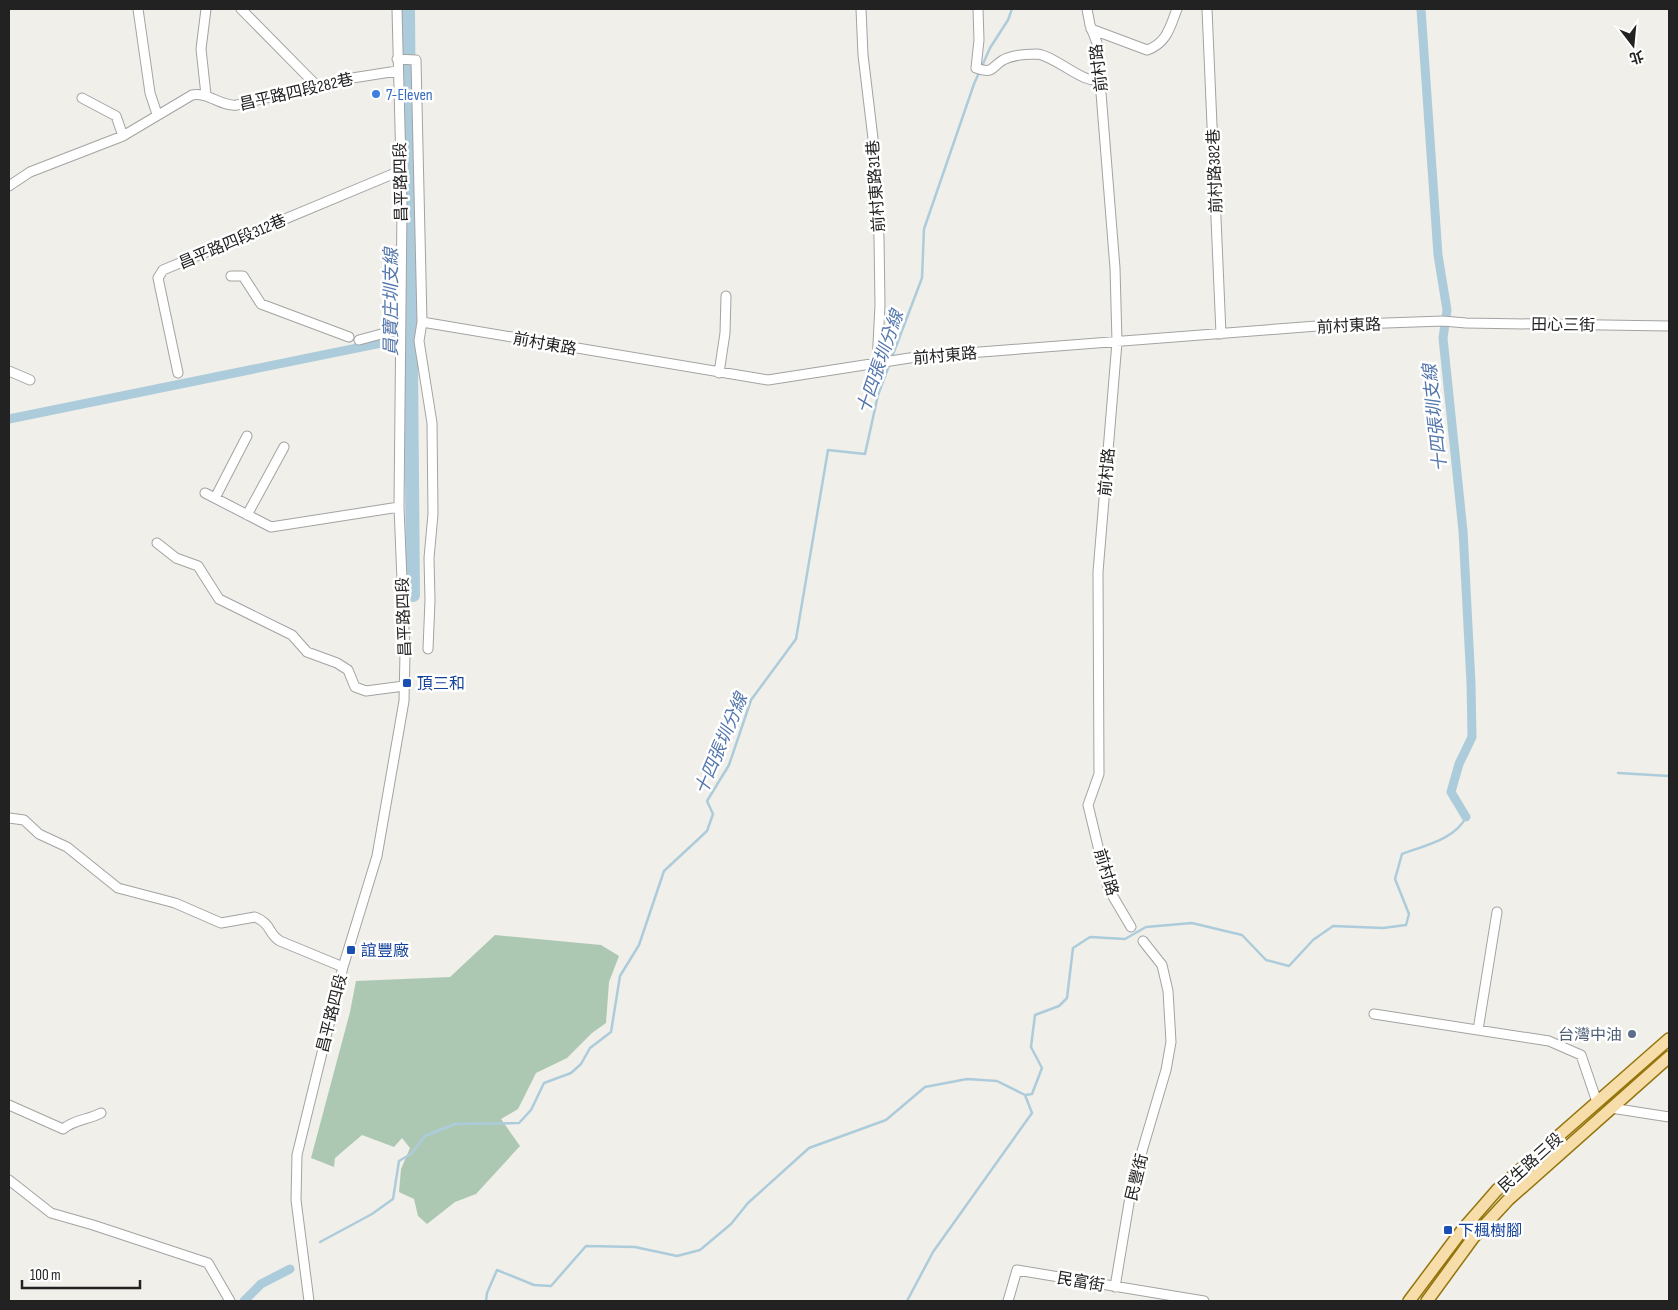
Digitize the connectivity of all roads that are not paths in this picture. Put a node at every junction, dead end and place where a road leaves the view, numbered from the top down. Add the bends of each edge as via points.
1 (138, 9) edge
2 (206, 9) edge
3 (241, 9) edge
4 (396, 9) edge
5 (861, 9) edge
6 (978, 9) edge
7 (1087, 9) edge
8 (1177, 9) edge
9 (1207, 9) edge
10 (1092, 29) junction
11 (397, 59) junction
12 (397, 71) junction
13 (1100, 79) junction
14 (316, 86) junction
15 (206, 95) junction
16 (82, 98) dead end
17 (157, 114) junction
18 (122, 136) junction
19 (400, 171) junction
20 (9, 186) edge
21 (231, 276) dead end
22 (726, 296) dead end
23 (422, 322) junction
24 (1457, 322) joint
25 (1669, 326) edge
26 (400, 329) junction
27 (1221, 334) junction
28 (349, 337) dead end
29 (359, 340) dead end
30 (1117, 342) junction
31 (877, 364) junction
32 (9, 370) edge
33 (178, 373) dead end
34 (719, 373) junction
35 (30, 380) dead end
36 (248, 436) dead end
37 (284, 447) dead end
38 (205, 493) dead end
39 (215, 498) junction
40 (399, 507) junction
41 (247, 515) junction
42 (157, 543) dead end
43 (428, 649) dead end
44 (404, 686) junction
45 (9, 818) edge
46 (1497, 912) dead end
47 (1131, 928) dead end
48 (1143, 941) dead end
49 (342, 966) junction
50 (1374, 1014) dead end
51 (1478, 1030) junction
52 (1669, 1039) edge
53 (1669, 1057) edge
54 (1597, 1102) junction
55 (9, 1105) edge
56 (1611, 1108) junction
57 (101, 1113) dead end
58 (1669, 1117) edge
59 (9, 1180) edge
60 (1115, 1287) junction
61 (230, 1301) edge
62 (309, 1301) edge
63 (1008, 1301) edge
64 (1204, 1301) edge
65 (1409, 1301) edge
66 (1426, 1301) edge

1 - 17 street via 150,93
2 - 15 street via 201,49
3 - 14 street
4 - 11 street, 昌平路四段
5 - 31 street, 前村東路31巷 via 879,234
6 - 13 street via 980,40 976,68 993,70 1003,60 1038,54 1050,57 1089,80
7 - 10 street, 前村路
8 - 10 street via 1165,40 1147,50
9 - 27 street, 前村路382巷
10 - 13 street, 前村路 via 1097,43
11 - 12 street, 昌平路四段
11 - 23 street via 416,60
12 - 14 street, 昌平路四段282巷
12 - 19 street, 昌平路四段
13 - 30 street, 前村路 via 1115,268
14 - 15 street, 昌平路四段282巷 via 229,106
15 - 17 street via 192,96
16 - 18 street via 116,116
17 - 18 street
18 - 20 street via 30,172
19 - 26 street, 昌平路四段
19 - 33 street, 昌平路四段312巷 via 162,270 158,278
21 - 28 street via 243,276 261,304
22 - 34 street
23 - 34 street, 前村東路
23 - 43 street via 419,341 432,423 433,514
24 - 25 street, 田心三街
24 - 27 street, 前村東路 via 1330,325
26 - 29 street
26 - 40 street, 昌平路四段
27 - 30 street, 前村東路
30 - 31 street, 前村東路 via 916,357
30 - 47 street, 前村路 via 1098,572 1099,774 1088,805 1108,888
31 - 34 street, 前村東路 via 768,380
32 - 35 street
36 - 39 street
37 - 41 street
38 - 39 street
39 - 41 street
40 - 41 street via 271,527
40 - 44 street, 昌平路四段
42 - 44 street via 176,558 198,566 219,599 292,636 307,652 348,670 355,687 366,691
44 - 49 street, 昌平路四段 via 377,856
45 - 49 street via 24,820 39,834 66,847 118,888 175,904 221,922 255,917 269,925 274,938
46 - 51 street
48 - 60 street, 民豐街 via 1162,965 1168,991 1171,1042 1166,1070 1132,1185
49 - 62 street, 昌平路四段 via 297,1155 296,1200
50 - 51 street
51 - 54 street via 1549,1041 1581,1055
52 - 54 main road, 民生路三段
53 - 56 main road, 民生路三段
54 - 65 main road, 民生路三段 via 1497,1190
55 - 57 street via 62,1129
56 - 58 street
56 - 66 main road, 民生路三段 via 1508,1200
59 - 61 street via 51,1213 208,1264
60 - 63 street, 民富街 via 1017,1270
60 - 64 street, 民富街

